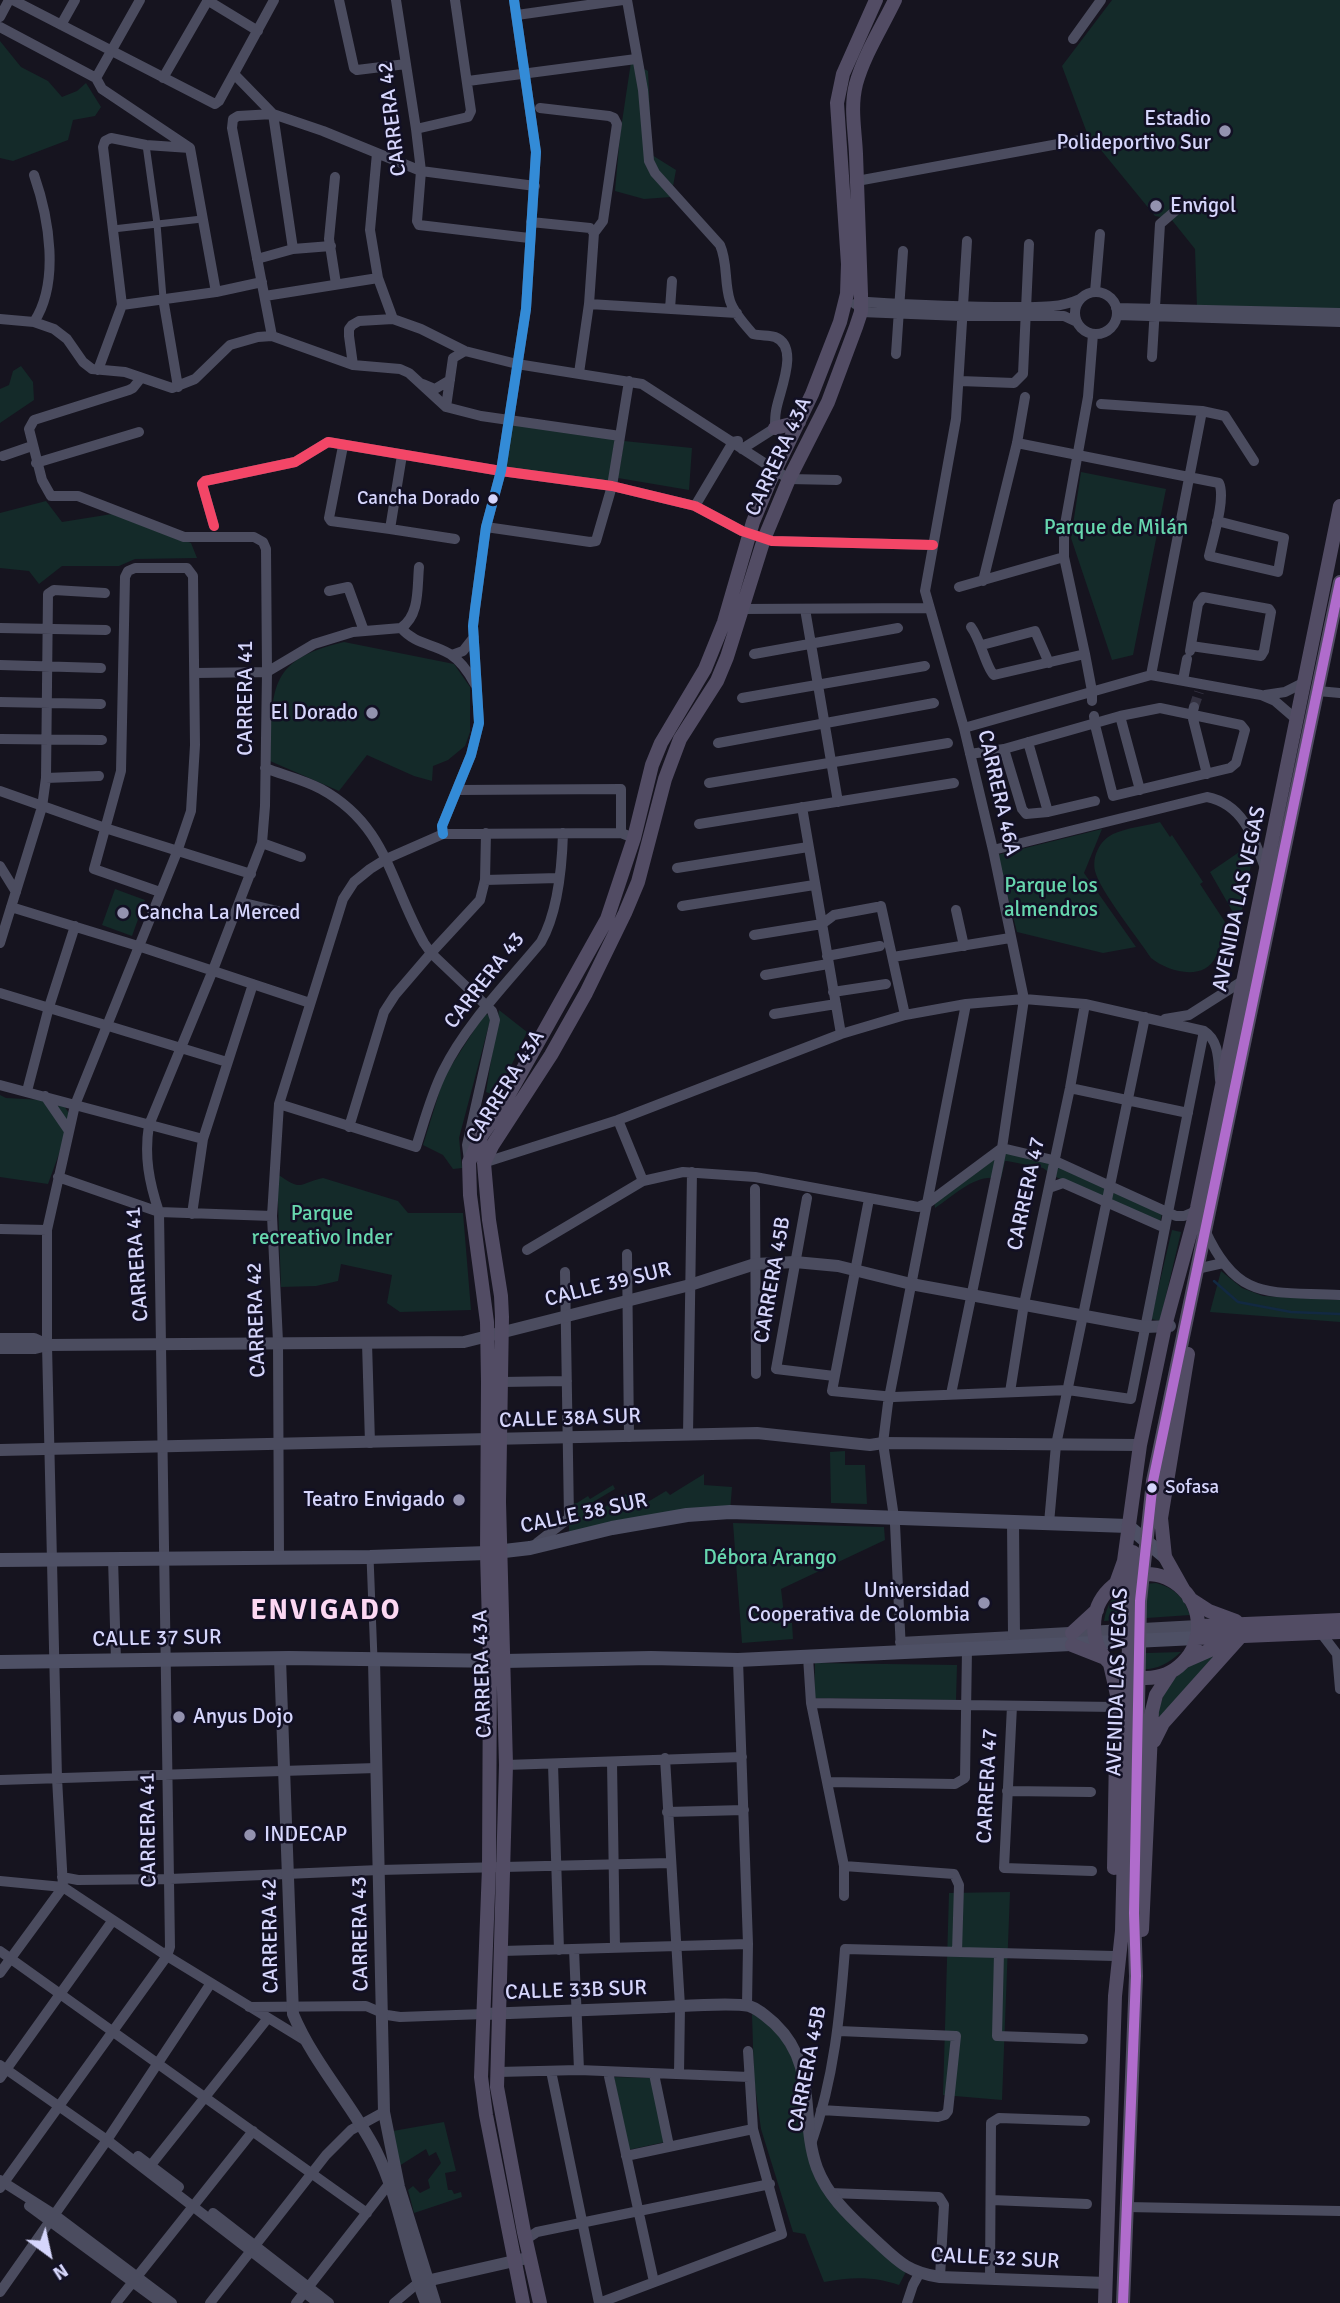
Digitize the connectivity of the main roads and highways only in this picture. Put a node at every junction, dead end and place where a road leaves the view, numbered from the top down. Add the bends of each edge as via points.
1 (876, 0) edge
2 (895, 0) edge
3 (799, 422) junction
4 (775, 428) road end
5 (1340, 506) edge
6 (756, 536) junction
7 (1340, 582) edge
8 (1240, 1004) junction
9 (1245, 1041) junction
10 (477, 1163) junction
11 (1186, 1250) junction
12 (1199, 1266) junction
13 (1168, 1326) junction
14 (494, 1440) junction
15 (1147, 1480) junction
16 (1162, 1506) junction
17 (1131, 1507) junction
18 (1128, 1525) junction
19 (494, 1552) junction
20 (1166, 1557) junction
21 (0, 1560) edge
22 (1115, 1586) junction
23 (1186, 1594) junction
24 (1098, 1608) junction
25 (1340, 1620) edge
26 (1245, 1630) junction
27 (1197, 1632) junction
28 (1340, 1632) edge
29 (1096, 1638) junction
30 (1072, 1639) junction
31 (863, 1653) junction
32 (651, 1658) junction
33 (497, 1661) junction
34 (1108, 1661) junction
35 (1184, 1661) junction
36 (0, 1662) edge
37 (1172, 1671) junction
38 (1150, 1759) junction
39 (1116, 1764) junction
40 (1131, 1790) junction
41 (496, 1866) junction
42 (1136, 1976) junction
43 (1115, 1996) junction
44 (522, 2260) junction
45 (523, 2303) edge
46 (540, 2303) edge
47 (1105, 2303) edge
48 (1123, 2303) edge

1 - 3 main road, CARRERA 43A via 843,74 837,103 848,240 845,306
2 - 6 main road, CARRERA 43A via 855,90 852,120 861,307 828,402
3 - 4 main road
3 - 6 main road, CARRERA 43A via 775,470
5 - 8 main road, AVENIDA LAS VEGAS
6 - 10 main road, CARRERA 43A via 705,669 652,765 607,919 482,1135
6 - 10 main road, CARRERA 43A via 742,609 717,681 680,738 625,913 551,1055
7 - 9 main road, AVENIDA LAS VEGAS
8 - 9 main road via 1247,1010
8 - 11 main road, AVENIDA LAS VEGAS
9 - 12 main road, AVENIDA LAS VEGAS
10 - 14 main road, CARRERA 43A via 470,1195
10 - 14 main road, CARRERA 43A via 501,1296 501,1382
11 - 12 main road via 1194,1254
11 - 13 main road, AVENIDA LAS VEGAS
12 - 15 main road, AVENIDA LAS VEGAS
12 - 16 main road, AVENIDA LAS VEGAS via 1200,1290
13 - 15 main road, AVENIDA LAS VEGAS
13 - 17 main road, AVENIDA LAS VEGAS via 1140,1445
14 - 19 main road, CARRERA 43A
15 - 40 main road, AVENIDA LAS VEGAS via 1130,1589
16 - 17 main road via 1146,1513
16 - 20 main road, AVENIDA LAS VEGAS
17 - 18 main road, AVENIDA LAS VEGAS
18 - 19 main road, CALLE 38 SUR via 730,1512 687,1515
18 - 20 main road
18 - 22 main road, AVENIDA LAS VEGAS
19 - 21 main road, CALLE 38 SUR
19 - 33 main road, CARRERA 43A
20 - 23 main road
22 - 23 main road via 1131,1577 1149,1575 1167,1579
22 - 24 main road
23 - 26 main road
23 - 27 main road via 1194,1607
24 - 29 main road
24 - 30 main road
25 - 26 main road
26 - 27 main road, CALLE 37 SUR
26 - 28 main road
26 - 35 main road
26 - 38 main road via 1157,1731
27 - 29 main road, CALLE 37 SUR
27 - 35 main road
29 - 30 main road, CALLE 37 SUR
29 - 34 main road, AVENIDA LAS VEGAS
30 - 31 main road, CALLE 37 SUR via 967,1648 900,1647
30 - 34 main road
31 - 32 main road, CALLE 37 SUR via 738,1660
31 - 32 main road, CALLE 37 SUR via 828,1649 690,1652
32 - 33 main road, CALLE 37 SUR
33 - 36 main road, CALLE 37 SUR
33 - 41 main road, CARRERA 43A
33 - 41 main road, CARRERA 43A via 506,1765
34 - 37 main road via 1140,1678
34 - 39 main road, AVENIDA LAS VEGAS via 1116,1686
35 - 37 main road
37 - 38 main road, AVENIDA LAS VEGAS via 1153,1703
38 - 39 main road via 1131,1755
38 - 42 main road, AVENIDA LAS VEGAS via 1144,1914
39 - 43 main road, AVENIDA LAS VEGAS
40 - 42 main road, AVENIDA LAS VEGAS
40 - 43 main road, AVENIDA LAS VEGAS
41 - 44 main road, CARRERA 43A via 502,1951 497,2087 525,2240
41 - 44 main road, CARRERA 43A via 482,2092
42 - 48 main road, AVENIDA LAS VEGAS
43 - 47 main road, AVENIDA LAS VEGAS
44 - 45 main road, CARRERA 43A
44 - 46 main road, CARRERA 43A

